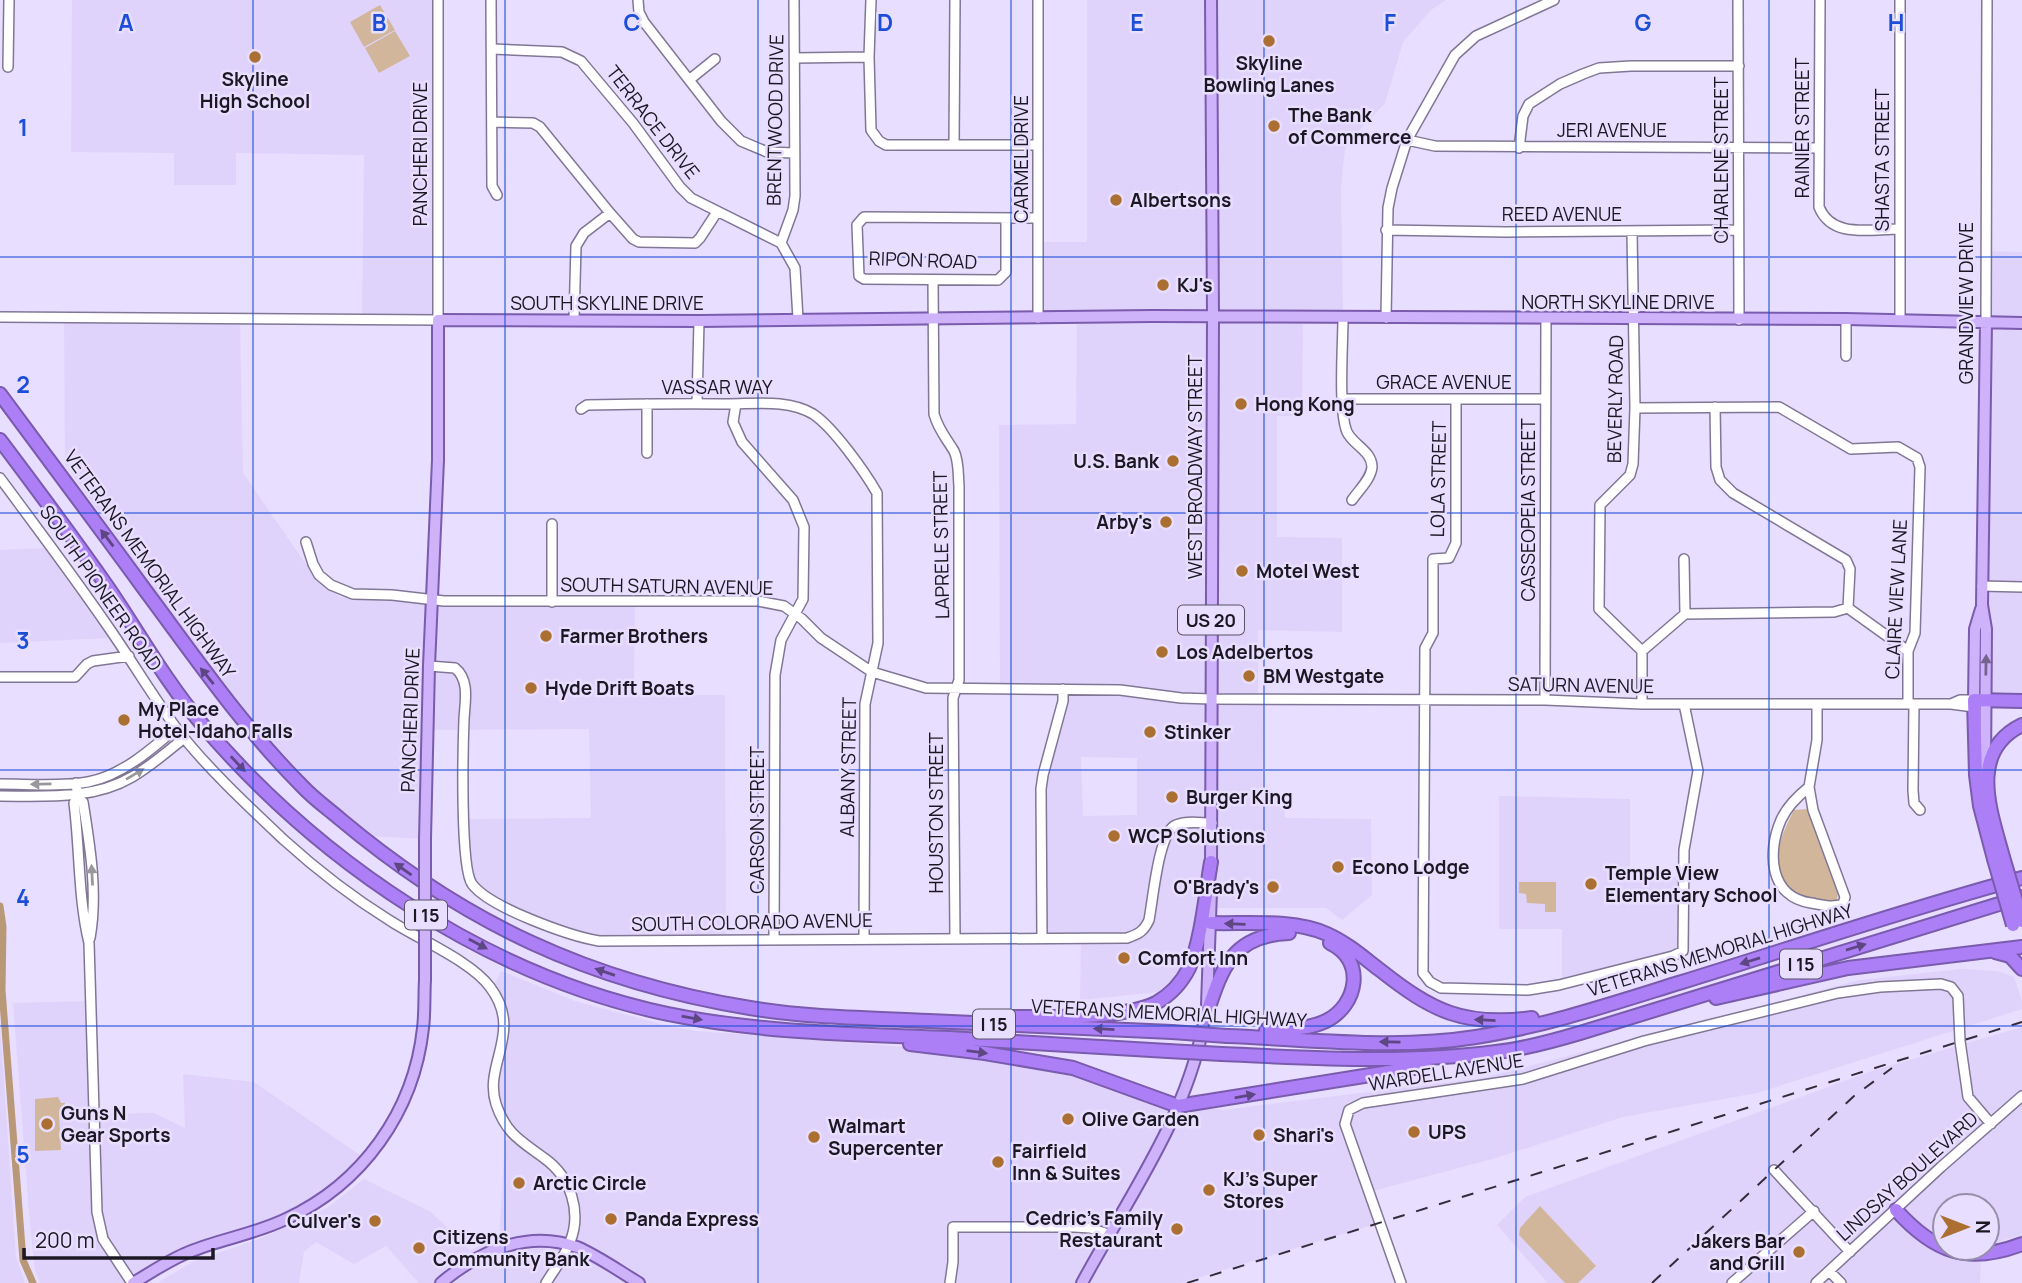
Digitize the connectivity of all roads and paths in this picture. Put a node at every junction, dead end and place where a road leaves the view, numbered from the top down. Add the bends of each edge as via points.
1 (9, 0) edge
2 (438, 0) edge
3 (491, 0) edge
4 (638, 0) edge
5 (793, 0) edge
6 (871, 0) edge
7 (955, 0) edge
8 (1038, 0) edge
9 (1210, 0) edge
10 (1554, 0) edge
11 (1738, 0) edge
12 (1820, 0) edge
13 (1900, 0) edge
14 (1987, 0) edge
15 (492, 50) junction
16 (869, 57) junction
17 (795, 58) junction
18 (715, 59) dead end
19 (1739, 66) junction
20 (8, 68) dead end
21 (689, 80) junction
22 (492, 122) junction
23 (1407, 140) junction
24 (954, 145) junction
25 (1038, 145) junction
26 (1519, 148) junction
27 (1738, 148) junction
28 (1818, 148) junction
29 (794, 153) junction
30 (496, 195) dead end
31 (716, 212) junction
32 (610, 214) junction
33 (1006, 218) junction
34 (1038, 218) junction
35 (1899, 229) junction
36 (1386, 230) junction
37 (1738, 230) junction
38 (1632, 232) junction
39 (781, 243) junction
40 (933, 280) junction
41 (0, 317) edge
42 (1213, 317) junction
43 (933, 318) junction
44 (1038, 318) junction
45 (1343, 318) junction
46 (1386, 318) junction
47 (799, 319) junction
48 (1546, 319) junction
49 (1633, 319) junction
50 (1846, 319) junction
51 (438, 320) junction
52 (574, 320) junction
53 (1739, 320) junction
54 (1900, 320) junction
55 (699, 321) junction
56 (1986, 322) junction
57 (2022, 323) edge
58 (1846, 356) dead end
59 (0, 394) edge
60 (1343, 399) junction
61 (1545, 399) junction
62 (1456, 400) junction
63 (698, 403) junction
64 (647, 404) junction
65 (736, 404) junction
66 (1715, 407) junction
67 (1635, 408) junction
68 (581, 409) dead end
69 (0, 440) edge
70 (647, 453) dead end
71 (867, 475) joint
72 (0, 478) edge
73 (1352, 499) dead end
74 (552, 524) dead end
75 (306, 542) dead end
76 (1684, 559) dead end
77 (1982, 586) junction
78 (2022, 587) edge
79 (433, 600) junction
80 (552, 601) junction
81 (1848, 608) junction
82 (795, 614) junction
83 (1685, 614) junction
84 (1642, 651) junction
85 (1908, 651) junction
86 (129, 656) junction
87 (429, 666) junction
88 (872, 672) junction
89 (0, 677) edge
90 (956, 690) junction
91 (1063, 690) junction
92 (1211, 699) junction
93 (1424, 699) junction
94 (1545, 700) junction
95 (2022, 701) edge
96 (1979, 703) junction
97 (1642, 704) junction
98 (1684, 704) junction
99 (1911, 704) junction
100 (1817, 705) junction
101 (2022, 708) edge
102 (2022, 725) edge
103 (176, 728) junction
104 (184, 738) junction
105 (76, 783) junction
106 (0, 784) edge
107 (1986, 785) junction
108 (1810, 787) junction
109 (0, 796) edge
110 (40, 796) junction
111 (78, 797) junction
112 (1920, 810) dead end
113 (1212, 823) junction
114 (76, 826) junction
115 (1999, 858) junction
116 (1212, 862) junction
117 (2022, 877) edge
118 (2022, 897) edge
119 (1211, 923) junction
120 (2017, 923) edge
121 (955, 937) junction
122 (1042, 937) junction
123 (864, 938) junction
124 (774, 939) junction
125 (89, 943) junction
126 (2021, 950) edge
127 (1985, 951) junction
128 (2022, 969) edge
129 (1648, 993) junction
130 (872, 1018) junction
131 (1205, 1019) junction
132 (1227, 1033) junction
133 (836, 1034) junction
134 (1580, 1034) junction
135 (1498, 1052) junction
136 (2022, 1096) edge
137 (1178, 1106) junction
138 (1991, 1124) junction
139 (1774, 1170) dead end
140 (1896, 1210) junction
141 (1814, 1211) junction
142 (1108, 1234) junction
143 (2022, 1243) edge
144 (570, 1245) junction
145 (1850, 1252) junction
146 (1829, 1271) junction
147 (132, 1283) edge
148 (440, 1283) edge
149 (546, 1283) edge
150 (639, 1283) edge
151 (950, 1283) edge
152 (1082, 1283) edge
153 (1401, 1283) edge
154 (1732, 1283) edge
155 (1816, 1283) edge
156 (1840, 1283) edge

1 - 20 street
2 - 51 street, PANCHERI DRIVE
3 - 15 street
4 - 21 street via 644,22
5 - 17 street, BRENTWOOD DRIVE
6 - 16 street
7 - 24 street
8 - 25 street, CARMEL DRIVE
9 - 42 main road, WEST BROADWAY STREET / US 20
10 - 23 street via 1476,36 1455,55
11 - 19 street, CHARLENE STREET
12 - 28 street, RAINIER STREET
13 - 35 street, SHASTA STREET
14 - 56 street, GRANDVIEW DRIVE
15 - 22 street
15 - 31 street, TERRACE DRIVE via 562,52 581,61 680,187
16 - 17 street
16 - 24 street via 871,130 879,141 886,145
17 - 29 street, BRENTWOOD DRIVE
18 - 21 street
19 - 26 street via 1599,68 1560,84 1529,104
19 - 27 street, CHARLENE STREET
21 - 29 street via 741,141 767,152
22 - 30 street via 492,186
22 - 32 street via 540,127
23 - 26 street, JERI AVENUE via 1436,146
23 - 36 street via 1392,188
24 - 25 street
25 - 34 street, CARMEL DRIVE
26 - 27 street, JERI AVENUE
27 - 28 street, JERI AVENUE
27 - 37 street, CHARLENE STREET
28 - 35 street, RAINIER STREET via 1819,207 1824,219 1843,229
29 - 39 street, BRENTWOOD DRIVE via 793,210
31 - 32 street via 695,243 639,242
31 - 39 street, TERRACE DRIVE
32 - 52 street via 584,233 576,246
33 - 34 street, RIPON ROAD
33 - 40 street, RIPON ROAD via 1003,277
33 - 40 street, RIPON ROAD via 859,220 859,276
34 - 44 street, CARMEL DRIVE
35 - 54 street, SHASTA STREET
36 - 38 street, REED AVENUE
36 - 46 street
37 - 38 street, REED AVENUE
37 - 53 street, CHARLENE STREET
38 - 49 street, BEVERLY ROAD
39 - 47 street via 795,268
40 - 43 street, LAPRELE STREET
41 - 51 street, SOUTH SKYLINE DRIVE
42 - 44 main road, SOUTH SKYLINE DRIVE
42 - 45 main road, NORTH SKYLINE DRIVE
42 - 92 main road, WEST BROADWAY STREET / US 20
43 - 44 main road, SOUTH SKYLINE DRIVE
43 - 47 main road, SOUTH SKYLINE DRIVE
43 - 90 street, LAPRELE STREET via 934,414 958,462
45 - 46 main road, NORTH SKYLINE DRIVE
45 - 60 street
46 - 48 main road, NORTH SKYLINE DRIVE
47 - 55 main road, SOUTH SKYLINE DRIVE
48 - 49 main road, NORTH SKYLINE DRIVE
48 - 61 street, CASSEOPEIA STREET
49 - 53 main road, NORTH SKYLINE DRIVE
49 - 67 street, BEVERLY ROAD
50 - 53 main road, NORTH SKYLINE DRIVE
50 - 54 main road, NORTH SKYLINE DRIVE
50 - 58 street
51 - 52 main road, SOUTH SKYLINE DRIVE
51 - 79 main road, PANCHERI DRIVE
52 - 55 main road, SOUTH SKYLINE DRIVE
54 - 56 main road, NORTH SKYLINE DRIVE
55 - 63 street
56 - 57 main road, NORTH SKYLINE DRIVE
56 - 77 main road, GRANDVIEW DRIVE
130 -> 59 highway, VETERANS MEMORIAL HIGHWAY / I 15 via 755,1009 601,972 488,923 381,854 303,788 262,744
60 - 62 street, GRACE AVENUE
60 - 73 street via 1348,435 1369,456 1372,467
61 - 62 street, GRACE AVENUE
61 - 94 street, CASSEOPEIA STREET
62 - 93 street, LOLA STREET via 1456,543 1449,558 1433,559 1433,633 1425,648
63 - 64 street, VASSAR WAY
63 - 65 street, VASSAR WAY
64 - 68 street, VASSAR WAY via 587,405
64 - 70 street
65 - 71 street, VASSAR WAY via 775,403 813,414
65 - 82 street, CARSON STREET via 733,422 741,442 780,484 804,527 803,599
66 - 67 street, CLAIRE VIEW LANE
66 - 81 street via 1720,480 1733,493 1846,560 1850,569
66 - 85 street, CLAIRE VIEW LANE via 1779,407 1851,449 1898,447 1917,458 1915,633
67 - 84 street, BEVERLY ROAD via 1630,475 1600,506 1598,609
69 -> 133 highway, VETERANS MEMORIAL HIGHWAY / I 15 via 199,720 263,790 358,870 483,947 602,996 747,1028
71 - 88 street, ALBANY STREET via 877,493 878,643
72 - 86 street, SOUTH PIONEER ROAD
74 - 80 street
75 - 79 street, SOUTH SATURN AVENUE via 319,575 342,591
76 - 83 street
77 - 78 street
77 - 96 main road, GRANDVIEW DRIVE via 1986,629
79 - 80 street, SOUTH SATURN AVENUE
79 - 87 main road, PANCHERI DRIVE
80 - 82 street, SOUTH SATURN AVENUE via 758,601 784,606
81 - 83 street
81 - 85 street
82 - 88 street, SOUTH SATURN AVENUE via 821,638
82 - 124 street, CARSON STREET via 781,640 775,675
83 - 84 street
84 - 97 street
85 - 99 street, CLAIRE VIEW LANE
86 - 89 street via 93,661 75,677
86 - 103 street, SOUTH PIONEER ROAD
87 - 124 street, SOUTH COLORADO AVENUE via 455,668 464,679 466,871 480,892 581,938
87 - 147 main road, PANCHERI DRIVE, bridge via 424,1028 399,1111 367,1160 318,1202 267,1227 191,1251
88 - 90 street, SOUTH SATURN AVENUE via 926,688
88 - 123 street, ALBANY STREET via 865,704
90 - 91 street, SOUTH SATURN AVENUE
90 - 121 street, HOUSTON STREET
91 - 92 street, SOUTH SATURN AVENUE via 1123,690
91 - 122 street via 1041,789
92 - 93 street, SATURN AVENUE
92 - 113 main road, WEST BROADWAY STREET / US 20
93 - 94 street, SATURN AVENUE
93 - 98 street via 1423,973 1441,988 1528,990 1683,951 1684,850 1698,771
94 - 97 street, SATURN AVENUE
95 - 96 highway
96 - 99 street, SATURN AVENUE via 1960,699 1951,704
96 - 101 highway
96 - 107 main road, GRANDVIEW DRIVE
96 - 115 highway, GRANDVIEW DRIVE via 1976,775 1980,806
97 - 98 street, SATURN AVENUE
98 - 100 street, SATURN AVENUE
99 - 100 street, SATURN AVENUE
99 - 112 street, CLAIRE VIEW LANE via 1914,803
100 - 108 street
102 - 107 highway via 1994,751
103 - 104 street, SOUTH PIONEER ROAD
103 - 105 street via 116,773
111 -> 104 street via 131,778
104 - 144 street, SOUTH PIONEER ROAD via 315,866 389,920 468,968 492,989 504,1022 494,1078 495,1102 514,1137 553,1164 567,1183 575,1215
105 -> 106 street
105 - 111 street
107 - 115 highway, GRANDVIEW DRIVE
108 - 108 street via 1813,810 1845,897 1843,904 1835,907 1794,898 1777,880 1772,866 1781,819 1796,797
109 - 110 street
110 - 111 street
110 - 114 street via 66,803
111 - 114 street via 74,803
125 -> 111 street via 94,915 91,858 83,802
113 - 116 main road, WEST BROADWAY STREET / US 20
113 - 122 street, SOUTH COLORADO AVENUE via 1185,823 1170,830 1161,853 1149,920 1138,935
114 - 125 street
115 - 120 highway, GRANDVIEW DRIVE, bridge
116 - 119 main road, WEST BROADWAY STREET / US 20
116 - 130 highway via 1189,968 1174,990 1153,1004 1071,1016
117 -> 129 highway, VETERANS MEMORIAL HIGHWAY / I 15
134 -> 118 highway, VETERANS MEMORIAL HIGHWAY / I 15
129 -> 119 highway via 1511,1021 1464,1018 1425,1004 1348,945 1321,932
119 - 131 main road, WEST BROADWAY STREET
120 - 126 highway, GRANDVIEW DRIVE
121 - 122 street, SOUTH COLORADO AVENUE
121 - 123 street, SOUTH COLORADO AVENUE
123 - 124 street, SOUTH COLORADO AVENUE
125 - 147 street via 99,1226 107,1248
126 - 127 highway
127 - 128 highway via 2010,956
127 - 134 highway via 1839,970
129 -> 132 highway, VETERANS MEMORIAL HIGHWAY / I 15 via 1550,1021 1456,1039 1392,1043
132 -> 130 highway, VETERANS MEMORIAL HIGHWAY / I 15, bridge
131 - 132 highway via 1224,967 1247,943 1261,937 1306,934 1336,946 1348,957 1353,991 1348,1003 1327,1020 1301,1028
131 - 137 main road, WEST BROADWAY STREET
133 - 135 highway, VETERANS MEMORIAL HIGHWAY / I 15, bridge via 1362,1060
133 -> 137 highway via 1051,1063 1105,1077
134 - 135 highway, VETERANS MEMORIAL HIGHWAY / I 15
137 -> 135 highway
136 - 138 street, LINDSAY BOULEVARD
137 - 142 main road, WEST BROADWAY STREET
138 - 140 street, LINDSAY BOULEVARD
138 - 153 street, WARDELL AVENUE via 1968,1097 1958,996 1941,984 1838,993 1644,1041 1523,1079 1363,1103 1349,1110 1345,1124
139 - 141 street
140 - 143 highway via 1932,1243 1956,1253 1979,1254
140 - 145 street, LINDSAY BOULEVARD
141 - 145 street
141 - 154 street
142 - 151 street via 1074,1227 953,1227
142 - 152 main road, WEST BROADWAY STREET
144 - 148 main road via 537,1242 495,1248
144 - 149 street
144 - 150 main road
145 - 146 street, LINDSAY BOULEVARD
146 - 155 street, LINDSAY BOULEVARD
146 - 156 street

